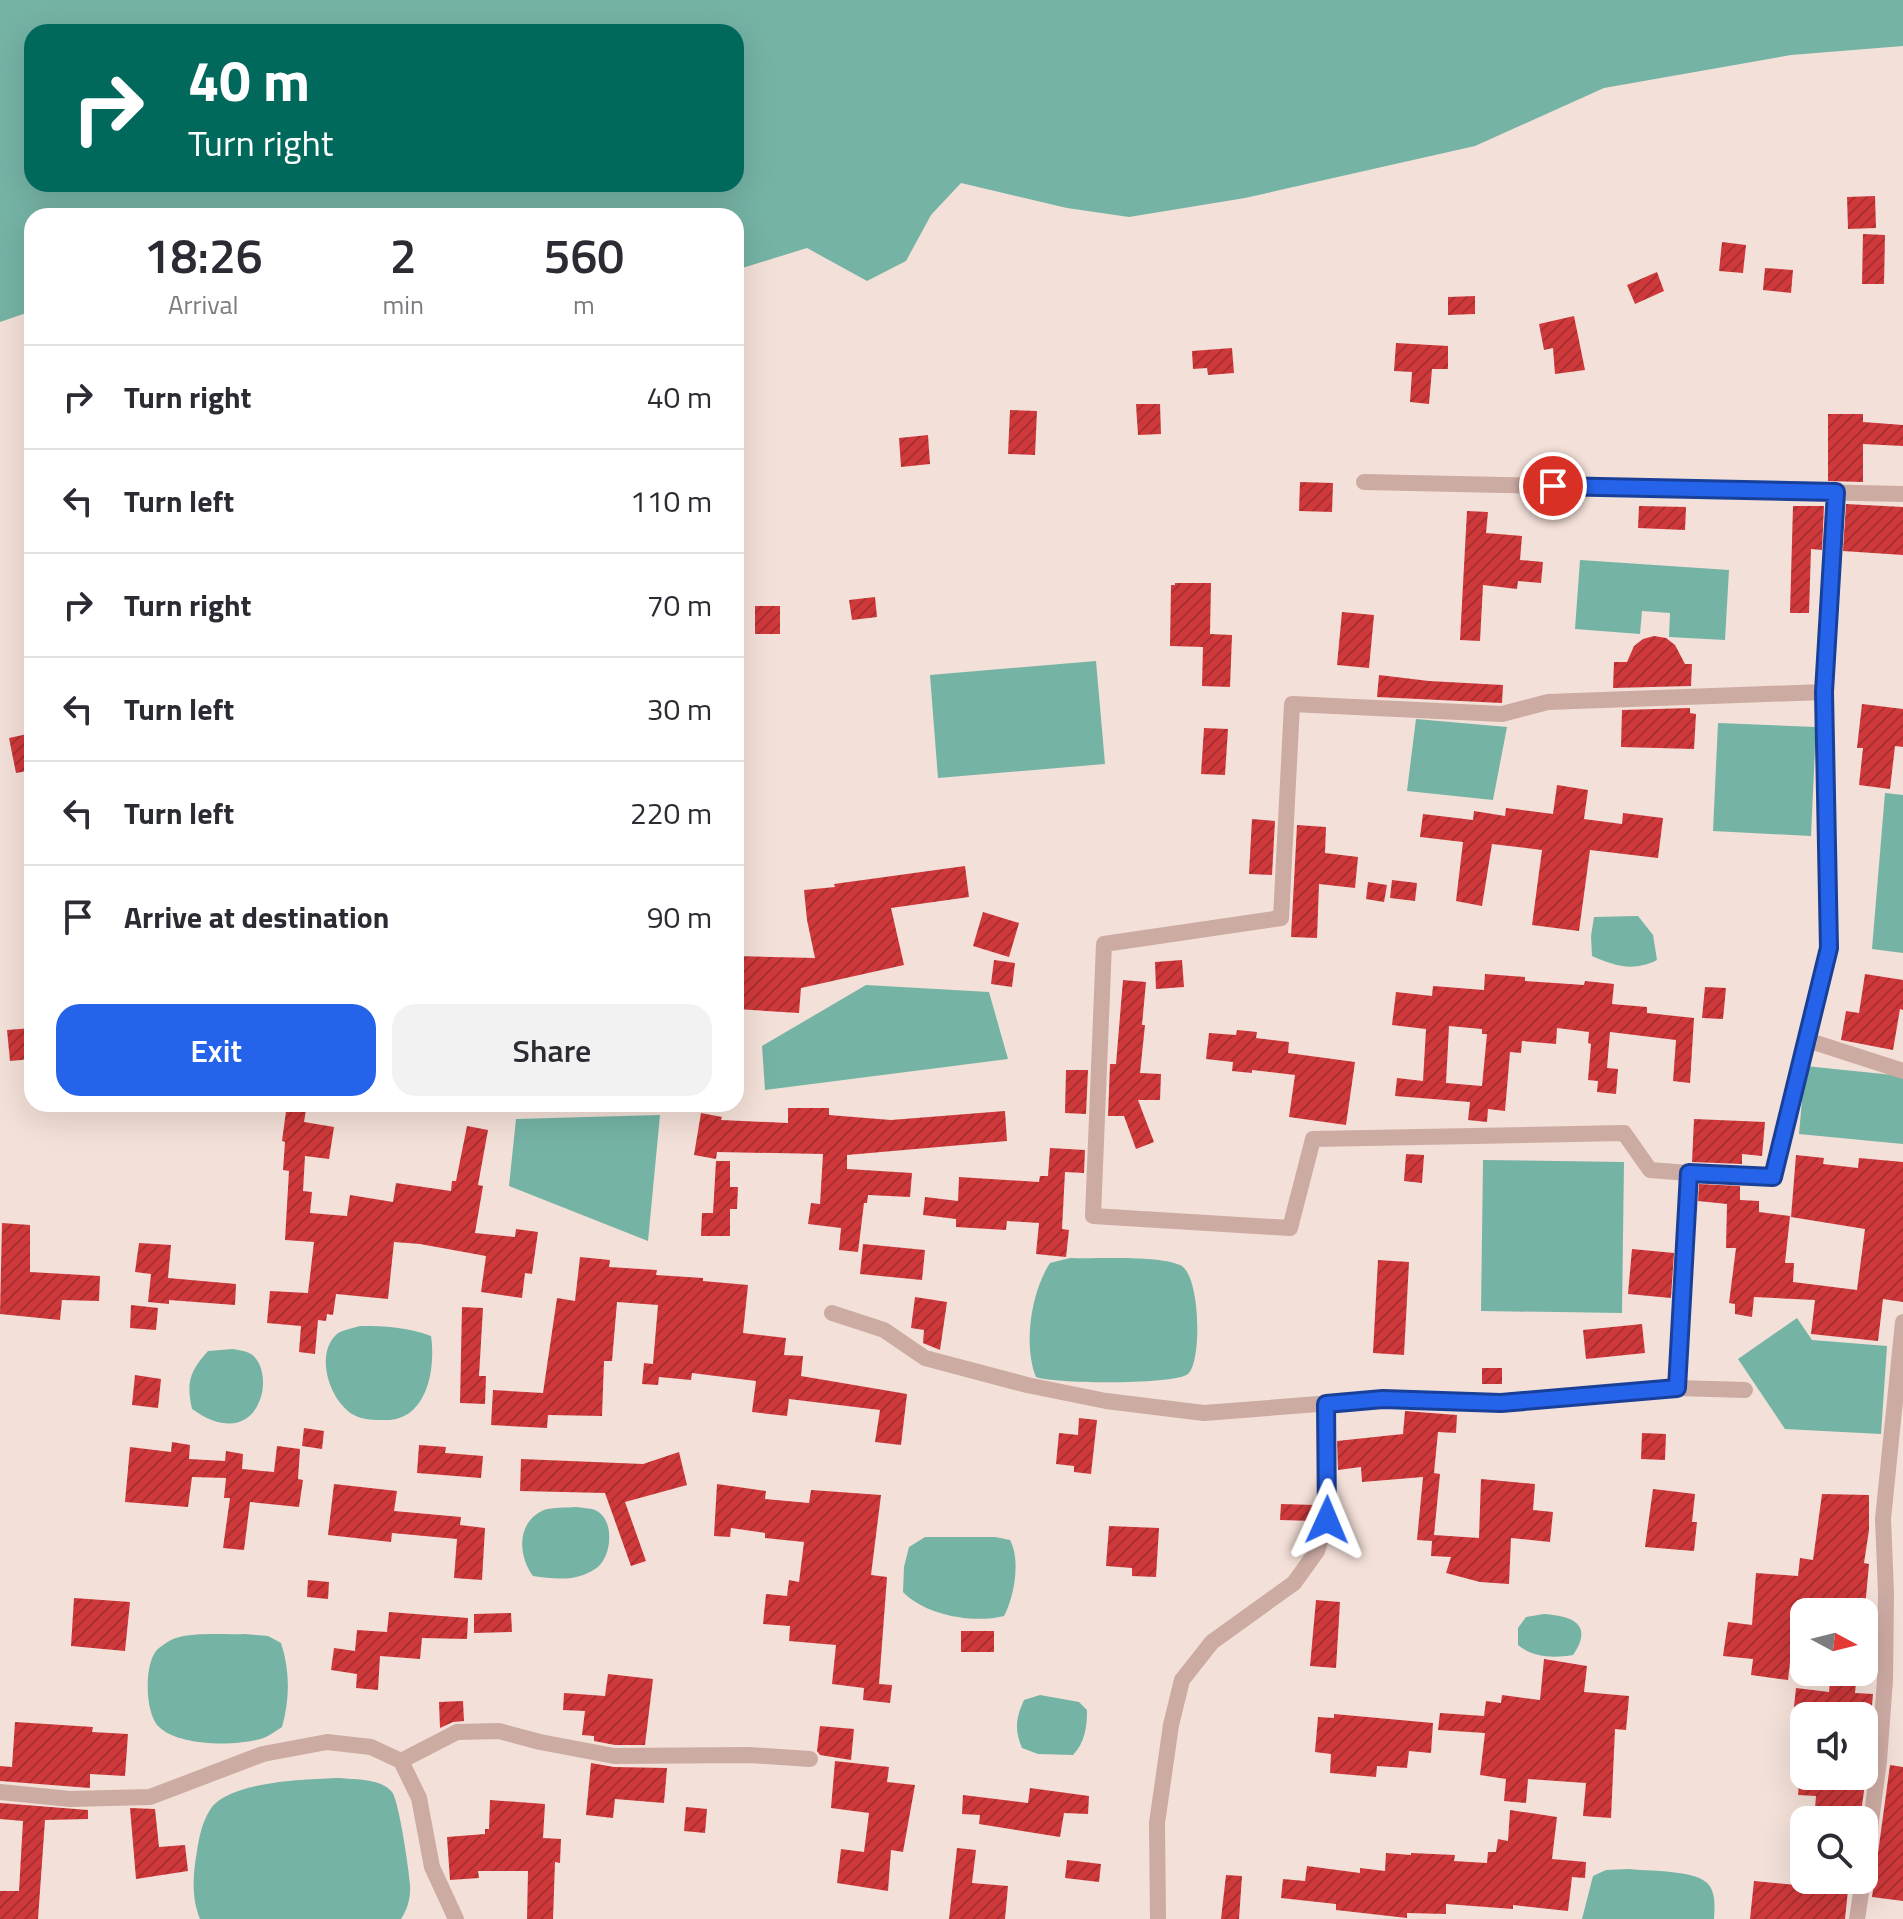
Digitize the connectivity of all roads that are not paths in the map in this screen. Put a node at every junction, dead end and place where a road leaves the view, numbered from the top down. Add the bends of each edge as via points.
1 (1364, 482) dead end
2 (1836, 492) junction
3 (1903, 494) edge
4 (1824, 692) junction
5 (1807, 1040) junction
6 (1903, 1071) edge
7 (1689, 1173) junction
8 (832, 1313) dead end
9 (1903, 1322) edge
10 (1677, 1388) junction
11 (1745, 1390) dead end
12 (1326, 1404) junction
13 (810, 1759) dead end
14 (401, 1761) junction
15 (0, 1792) edge
16 (1873, 1806) edge
17 (1861, 1894) edge
18 (456, 1919) edge
19 (1158, 1919) edge
20 (1857, 1919) edge

1 - 2 street
2 - 3 street
2 - 4 street
4 - 5 street via 1829,948
4 - 7 street via 1548,702 1502,714 1292,704 1281,918 1104,944 1093,1216 1290,1228 1313,1139 1624,1133 1650,1170
5 - 6 street
5 - 7 street via 1773,1177
7 - 10 street
8 - 12 street via 884,1330 925,1358 1106,1401 1204,1413
9 - 16 street via 1883,1519 1885,1680
10 - 11 street
10 - 12 street via 1501,1403 1383,1399
12 - 19 street via 1327,1520 1317,1551 1294,1583 1212,1642 1182,1680 1157,1823
13 - 14 street via 614,1756 499,1731 457,1732
14 - 15 street via 371,1747 327,1742 263,1754 150,1797 70,1799
14 - 18 street via 419,1798 432,1867
17 - 20 street

